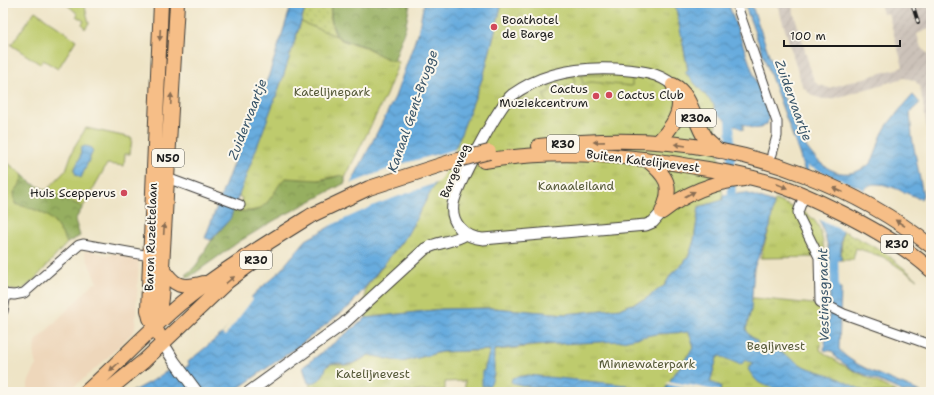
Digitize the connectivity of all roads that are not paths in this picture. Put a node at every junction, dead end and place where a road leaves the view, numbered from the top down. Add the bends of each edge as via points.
1 (161, 3) edge
2 (177, 3) edge
3 (736, 3) edge
4 (673, 85) junction
5 (658, 142) junction
6 (719, 151) junction
7 (772, 154) dead end
8 (486, 156) junction
9 (646, 159) junction
10 (722, 176) junction
11 (167, 178) junction
12 (804, 200) junction
13 (240, 205) dead end
14 (662, 212) junction
15 (314, 219) junction
16 (466, 234) junction
17 (931, 246) edge
18 (150, 256) junction
19 (162, 267) junction
20 (931, 270) edge
21 (209, 281) junction
22 (4, 294) edge
23 (3, 311) edge
24 (154, 327) junction
25 (163, 342) junction
26 (931, 345) edge
27 (86, 392) edge
28 (106, 392) edge
29 (197, 392) edge
30 (249, 392) edge

1 -> 18 main road, Baron Ruzettelaan / N50
11 -> 2 main road, Baron Ruzettelaan / N50
3 - 7 street via 777,122 778,136
4 - 5 main road, R30a via 679,104 677,113 668,131
4 - 6 main road, R30a via 678,87 691,104 706,138
4 - 16 street, Bargeweg / R30a via 665,78 648,72 583,69 551,76 511,96 500,108 453,204 455,220
6 -> 5 main road, Buiten Katelijnevest / R30
5 -> 8 main road, Buiten Katelijnevest / R30 via 541,145
17 -> 6 main road, Buiten Katelijnevest / R30 via 867,203 808,177 744,156
8 - 9 main road, Buiten Katelijnevest / R30 via 594,154
8 - 15 main road, Buiten Katelijnevest / R30 via 388,188
9 - 10 main road, Buiten Katelijnevest / R30
9 - 14 main road via 667,182 669,196
10 -> 12 main road, R30 via 748,177 777,184
14 -> 10 main road
11 - 13 street
19 -> 11 main road, Baron Ruzettelaan / N50
12 - 20 main road, R30 via 860,222 900,245
12 - 26 street via 799,217 819,257 820,302 844,314
14 - 16 street via 653,222 641,226 483,239
15 - 21 main road, Buiten Katelijnevest / R30 via 230,266
25 -> 15 main road, Buiten Katelijnevest / R30 via 228,281
16 - 30 street via 425,249 343,324
18 - 22 street via 79,245 24,293
18 - 24 main road, Baron Ruzettelaan / N50 via 148,310
19 - 21 main road, R30 via 169,279 182,286 193,286
19 - 24 main road, Baron Ruzettelaan / N50 via 160,312
21 - 24 main road, Buiten Katelijnevest / R30
22 - 23 street
24 - 25 main road, Baron Ruzettelaan / N50
24 -> 27 main road, R30 via 134,349
25 - 28 main road, R30
25 - 29 street, Baron Ruzettelaan / N50

